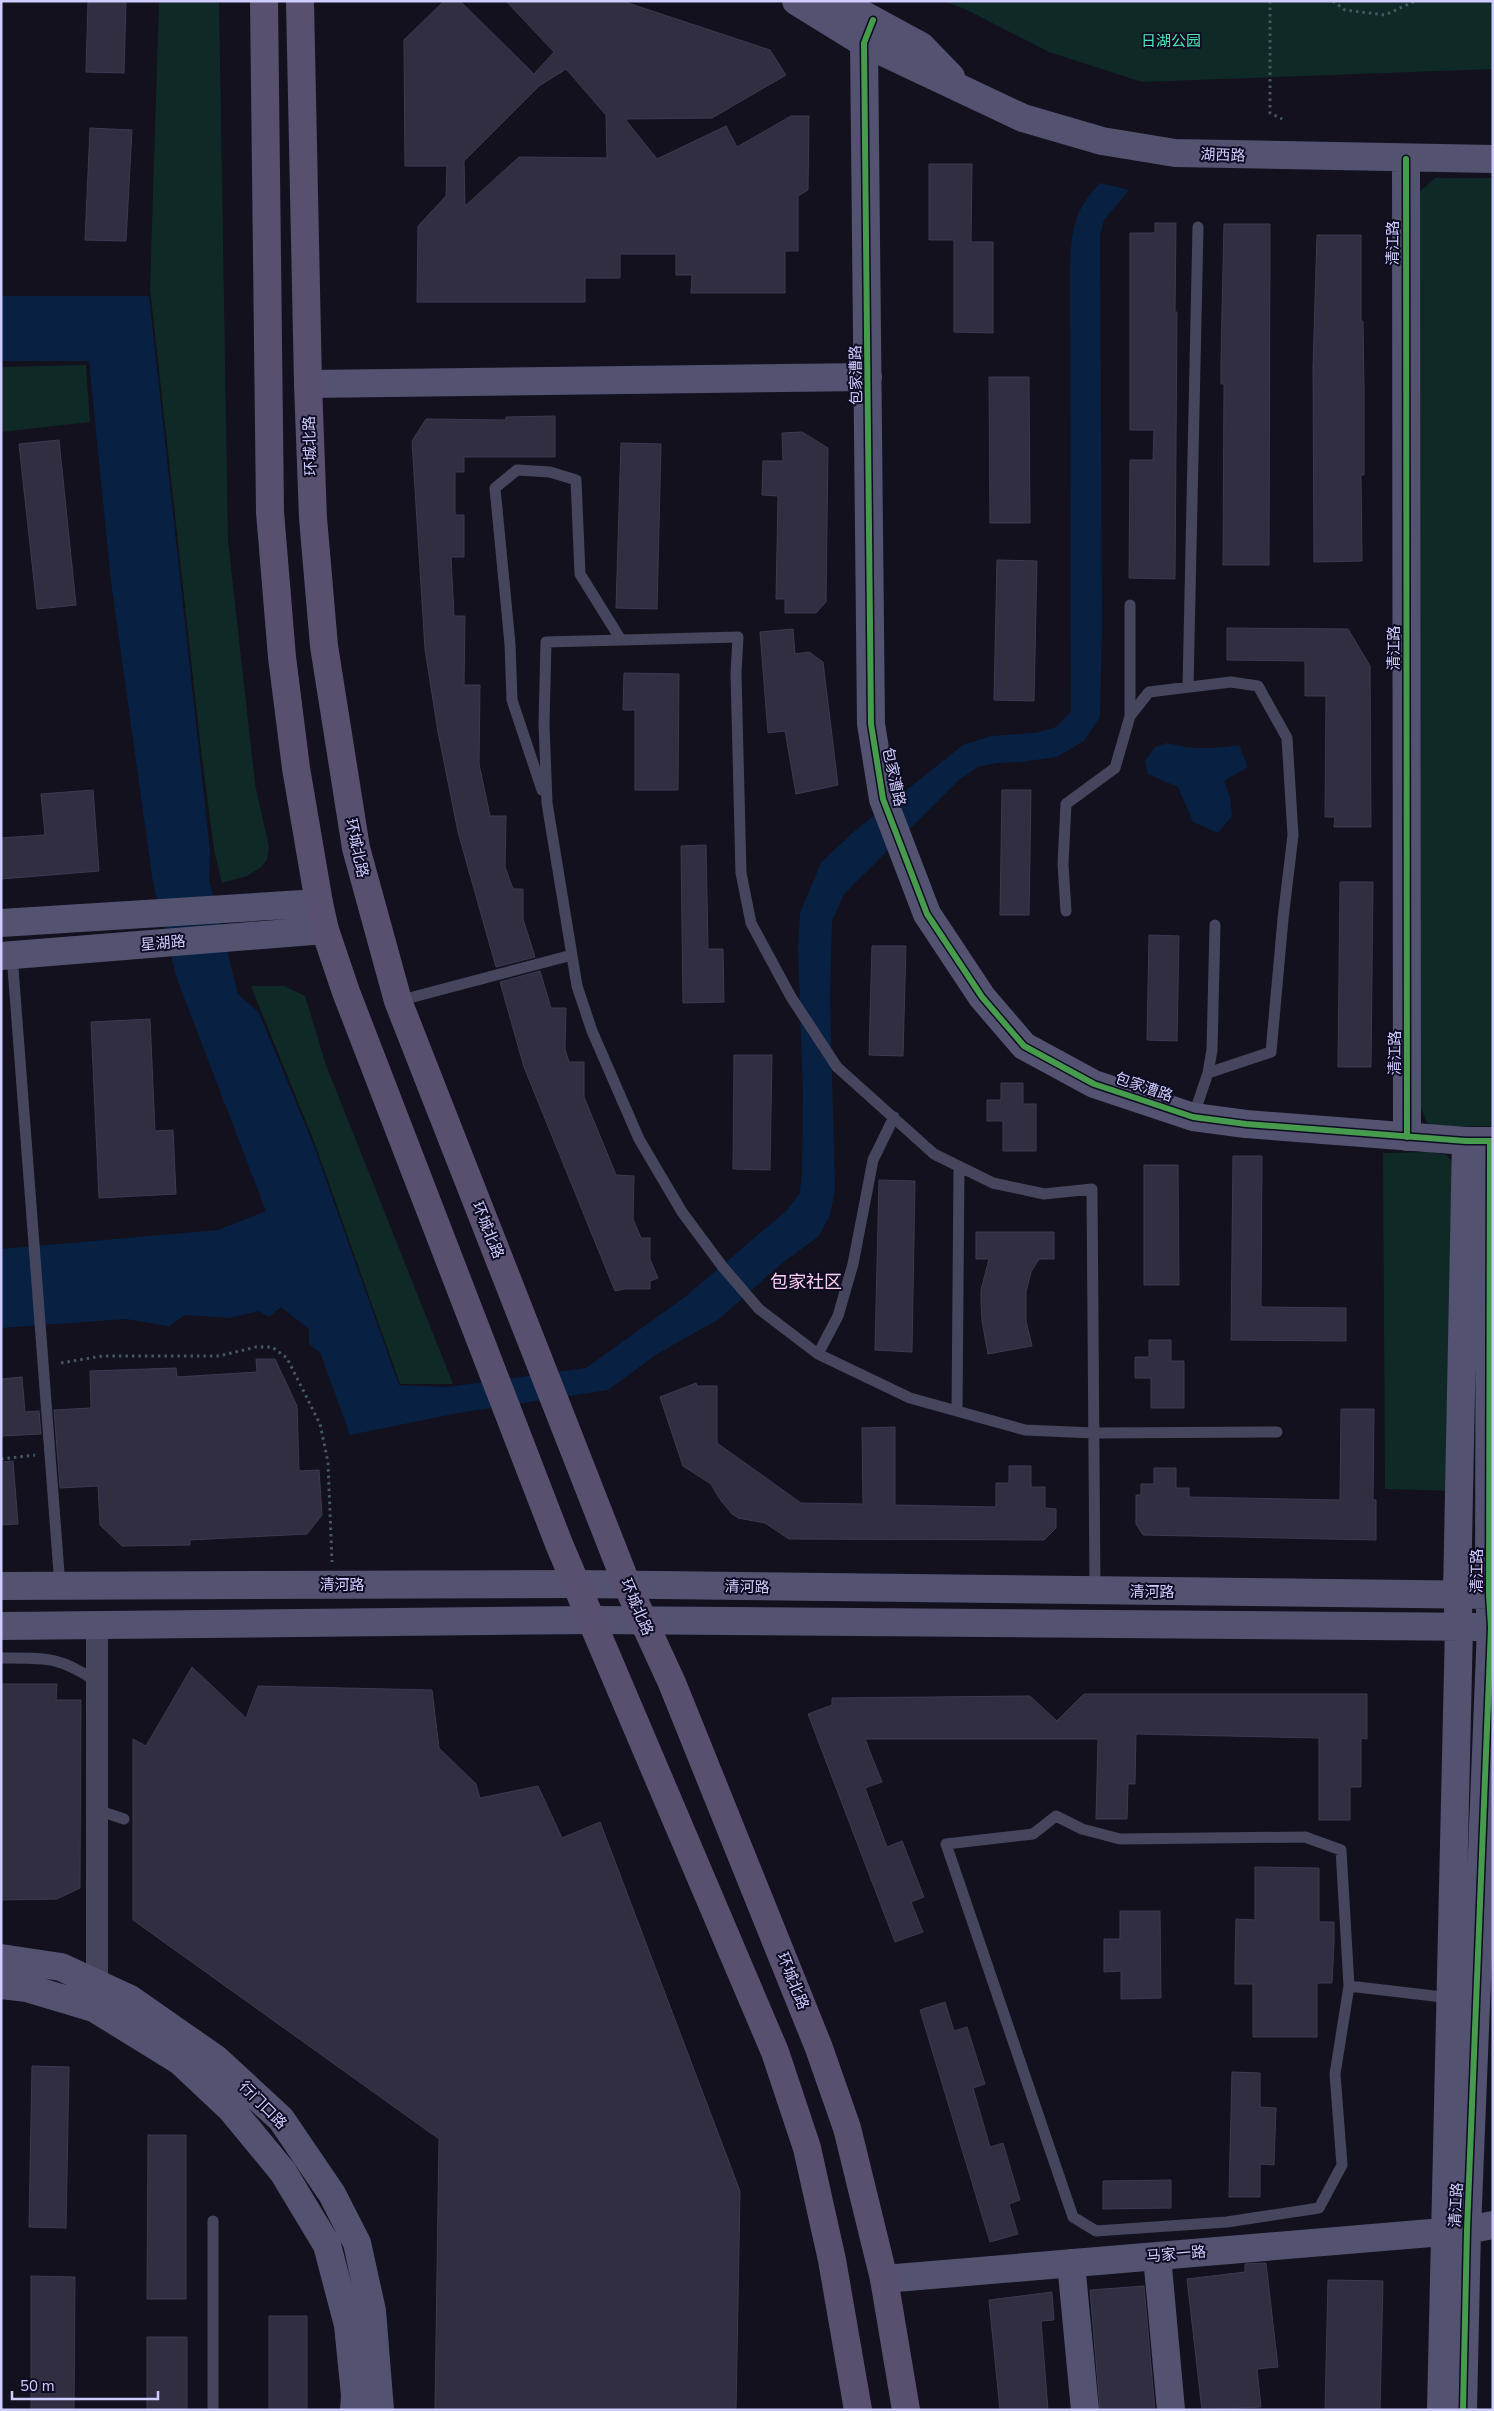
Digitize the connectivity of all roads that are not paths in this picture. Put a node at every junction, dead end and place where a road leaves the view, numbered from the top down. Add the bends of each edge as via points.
1 (264, 1) edge
2 (300, 1) edge
3 (796, 1) edge
4 (838, 1) edge
5 (868, 32) junction
6 (1406, 158) junction
7 (1493, 159) edge
8 (1198, 227) dead end
9 (868, 377) junction
10 (308, 384) junction
11 (1130, 605) dead end
12 (621, 640) junction
13 (1188, 688) junction
14 (1130, 716) junction
15 (547, 803) junction
16 (319, 903) junction
17 (1066, 911) dead end
18 (1, 923) edge
19 (1215, 925) dead end
20 (325, 930) junction
21 (572, 955) junction
22 (7, 956) edge
23 (398, 1001) junction
24 (1208, 1073) junction
25 (894, 1117) junction
26 (1193, 1117) junction
27 (1407, 1137) junction
28 (1483, 1141) edge
29 (959, 1166) junction
30 (818, 1354) junction
31 (958, 1411) junction
32 (1277, 1432) dead end
33 (1093, 1433) junction
34 (575, 1584) junction
35 (1, 1586) edge
36 (60, 1586) junction
37 (627, 1586) junction
38 (1095, 1592) junction
39 (1457, 1594) junction
40 (1491, 1595) edge
41 (592, 1620) junction
42 (642, 1621) junction
43 (97, 1625) junction
44 (1, 1626) edge
45 (1458, 1626) junction
46 (1492, 1627) edge
47 (1, 1658) edge
48 (97, 1682) junction
49 (97, 1810) junction
50 (124, 1819) dead end
51 (1, 1958) edge
52 (97, 1984) junction
53 (1, 1986) edge
54 (1349, 1986) junction
55 (1451, 1998) junction
56 (1485, 2001) edge
57 (213, 2221) dead end
58 (1468, 2229) edge
59 (1157, 2256) junction
60 (1071, 2263) junction
61 (884, 2279) junction
62 (213, 2410) edge
63 (354, 2410) edge
64 (380, 2410) edge
65 (858, 2410) edge
66 (906, 2410) edge
67 (1085, 2410) edge
68 (1171, 2410) edge
69 (1441, 2410) edge
70 (1463, 2410) edge

1 - 16 main road via 270,512 282,657 296,768
2 - 10 main road, 环城北路
3 - 5 street, 湖西路
4 - 5 street, 湖西路
5 - 6 street, 湖西路 via 964,90 1023,118 1102,141 1175,154
5 - 9 street, 包家漕路
6 - 7 street, 湖西路
6 - 27 street, 清江路
8 - 13 lane
9 - 10 street
9 - 26 street, 包家漕路 via 871,724 883,799 927,914 982,997 1024,1046 1094,1084
10 - 23 main road, 环城北路 via 313,518 324,646 356,848
11 - 14 lane
12 - 15 lane via 546,642 544,724
12 - 15 lane via 580,574 576,480 550,472 517,470 495,488 512,700
12 - 25 lane via 738,637 741,873 751,923 791,997 837,1067
13 - 14 lane via 1149,692
13 - 24 lane via 1231,682 1258,686 1287,738 1293,835 1272,1052
14 - 17 lane via 1115,768 1066,804 1063,864
15 - 21 lane
16 - 18 street, 星湖路
16 - 20 main road
19 - 24 lane via 1212,1050
20 - 22 street, 星湖路
20 - 34 main road via 378,1076
21 - 23 lane
21 - 30 lane via 592,1032 621,1102 682,1212 759,1309
22 - 36 lane via 32,1223
23 - 37 main road, 环城北路
24 - 26 lane
25 - 29 lane via 934,1154
25 - 30 lane via 873,1160 853,1264 838,1316
26 - 27 street, 包家漕路
27 - 28 street, 包家漕路
28 - 39 street, 清江路
28 - 40 street, 清江路
29 - 31 lane
29 - 33 lane via 993,1184 1044,1194 1092,1189
30 - 31 lane via 910,1398
31 - 33 lane via 1025,1430
32 - 33 lane
33 - 38 lane
34 - 36 street, 清河路
34 - 37 street, 清河路
34 - 41 main road
35 - 36 street, 清河路
37 - 38 street, 清河路
37 - 42 main road, 环城北路
38 - 39 street, 清河路
39 - 40 street, 清河路
39 - 45 street, 清江路
40 - 46 street, 清江路
41 - 42 street
41 - 43 street
41 - 65 main road via 775,2052 809,2158 832,2260
42 - 45 street
42 - 61 main road, 环城北路 via 672,1683 819,2048 847,2128
43 - 44 street
43 - 48 street
45 - 46 street
45 - 55 street, 清江路
46 - 56 street, 清江路
47 - 48 lane via 45,1658 75,1667
48 - 49 street
49 - 50 lane
49 - 52 street
51 - 52 street, 行门口路 via 61,1967
52 - 64 street, 行门口路 via 130,1999 216,2059 280,2120 332,2194 357,2243 372,2312
53 - 63 street, 行门口路 via 27,1988 94,2008 180,2061 231,2109 284,2172 327,2245 348,2325
54 - 54 lane via 1335,2074 1342,2165 1319,2208 1227,2222 1096,2231 1073,2217 946,1844 1033,1834 1056,1816 1082,1829 1120,1839 1305,1837 1341,1850
54 - 55 lane
55 - 56 street
55 - 58 street, 清江路
56 - 58 street, 清江路
57 - 62 lane
58 - 59 street, 马家一路
58 - 69 street, 清江路
58 - 70 street, 清江路
59 - 60 street, 马家一路
59 - 68 street
60 - 61 street, 马家一路
60 - 67 street
61 - 66 main road, 环城北路

